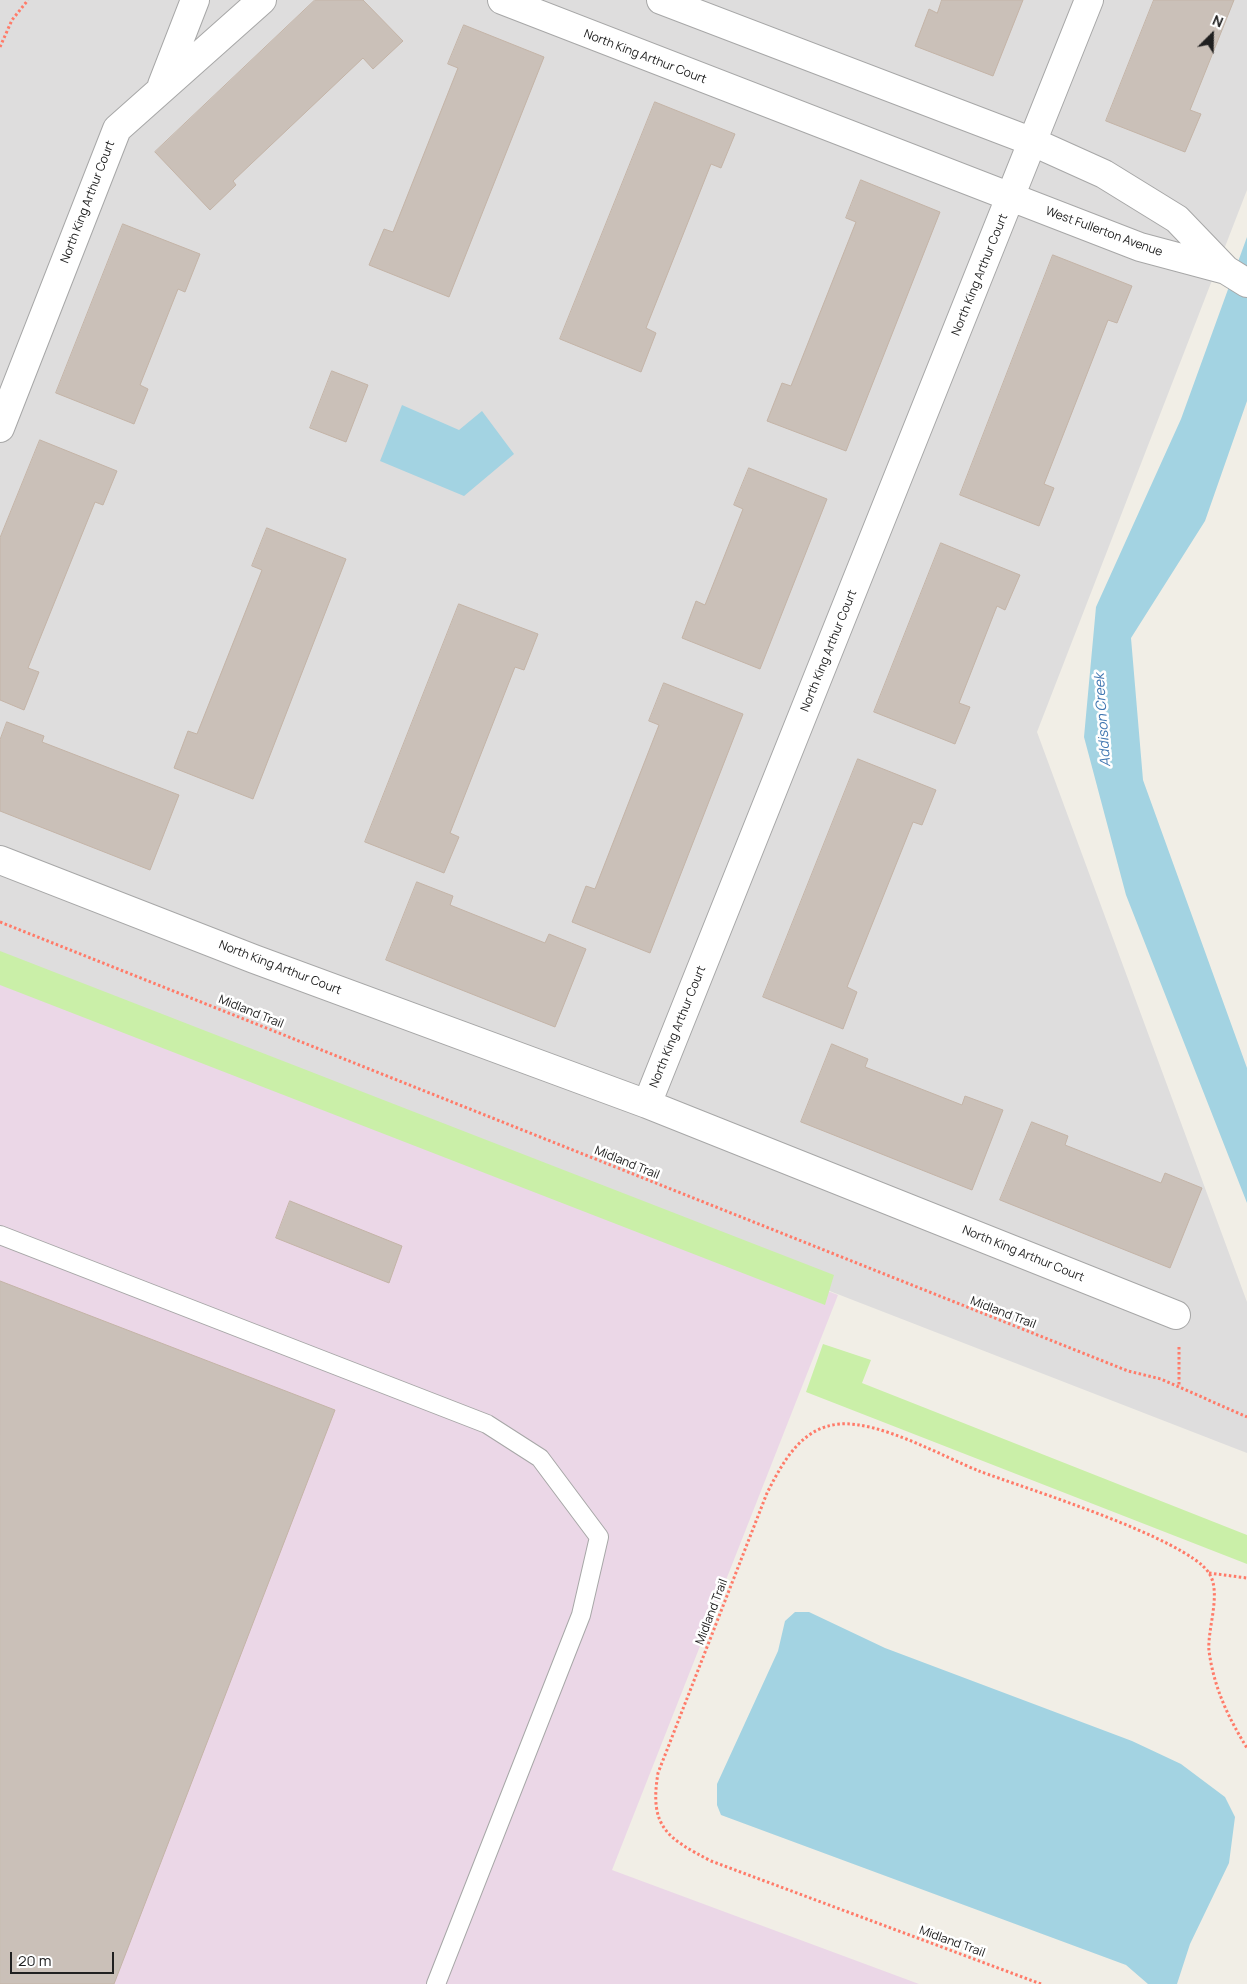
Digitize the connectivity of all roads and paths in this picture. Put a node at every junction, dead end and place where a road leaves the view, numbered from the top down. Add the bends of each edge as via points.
1 (28, 0) edge
2 (195, 0) edge
3 (262, 0) edge
4 (502, 0) edge
5 (661, 0) edge
6 (1089, 0) edge
7 (0, 48) edge
8 (160, 90) junction
9 (1033, 142) junction
10 (1012, 198) junction
11 (1236, 276) edge
12 (0, 428) edge
13 (0, 860) edge
14 (0, 922) edge
15 (647, 1104) junction
16 (0, 1235) edge
17 (1176, 1315) joint
18 (1179, 1386) junction
19 (1247, 1417) edge
20 (1209, 1574) junction
21 (1247, 1578) edge
22 (1247, 1748) edge
23 (436, 1984) edge
24 (1041, 1984) edge

1 - 7 path via 12,20
2 - 8 street
3 - 8 street, North King Arthur Court
4 - 10 street, North King Arthur Court
5 - 9 street
6 - 9 street, North King Arthur Court
8 - 12 street, North King Arthur Court via 116,129
9 - 10 street, North King Arthur Court
9 - 11 street, West Fullerton Avenue via 1104,174 1177,219
10 - 11 street, West Fullerton Avenue via 1140,247
10 - 15 street, North King Arthur Court
13 - 15 street, North King Arthur Court via 254,959
14 - 18 path, Midland Trail via 881,1274 1128,1371
15 - 17 street, North King Arthur Court
16 - 23 lane via 487,1424 540,1458 599,1537 581,1615
17 - 18 path
18 - 19 path, Midland Trail
20 - 21 path
20 - 22 path via 1214,1593 1209,1649 1216,1686 1227,1717
20 - 24 path, Midland Trail via 1188,1555 1133,1528 865,1427 841,1424 822,1428 799,1442 782,1464 767,1493 658,1773 655,1811 677,1843 712,1861

